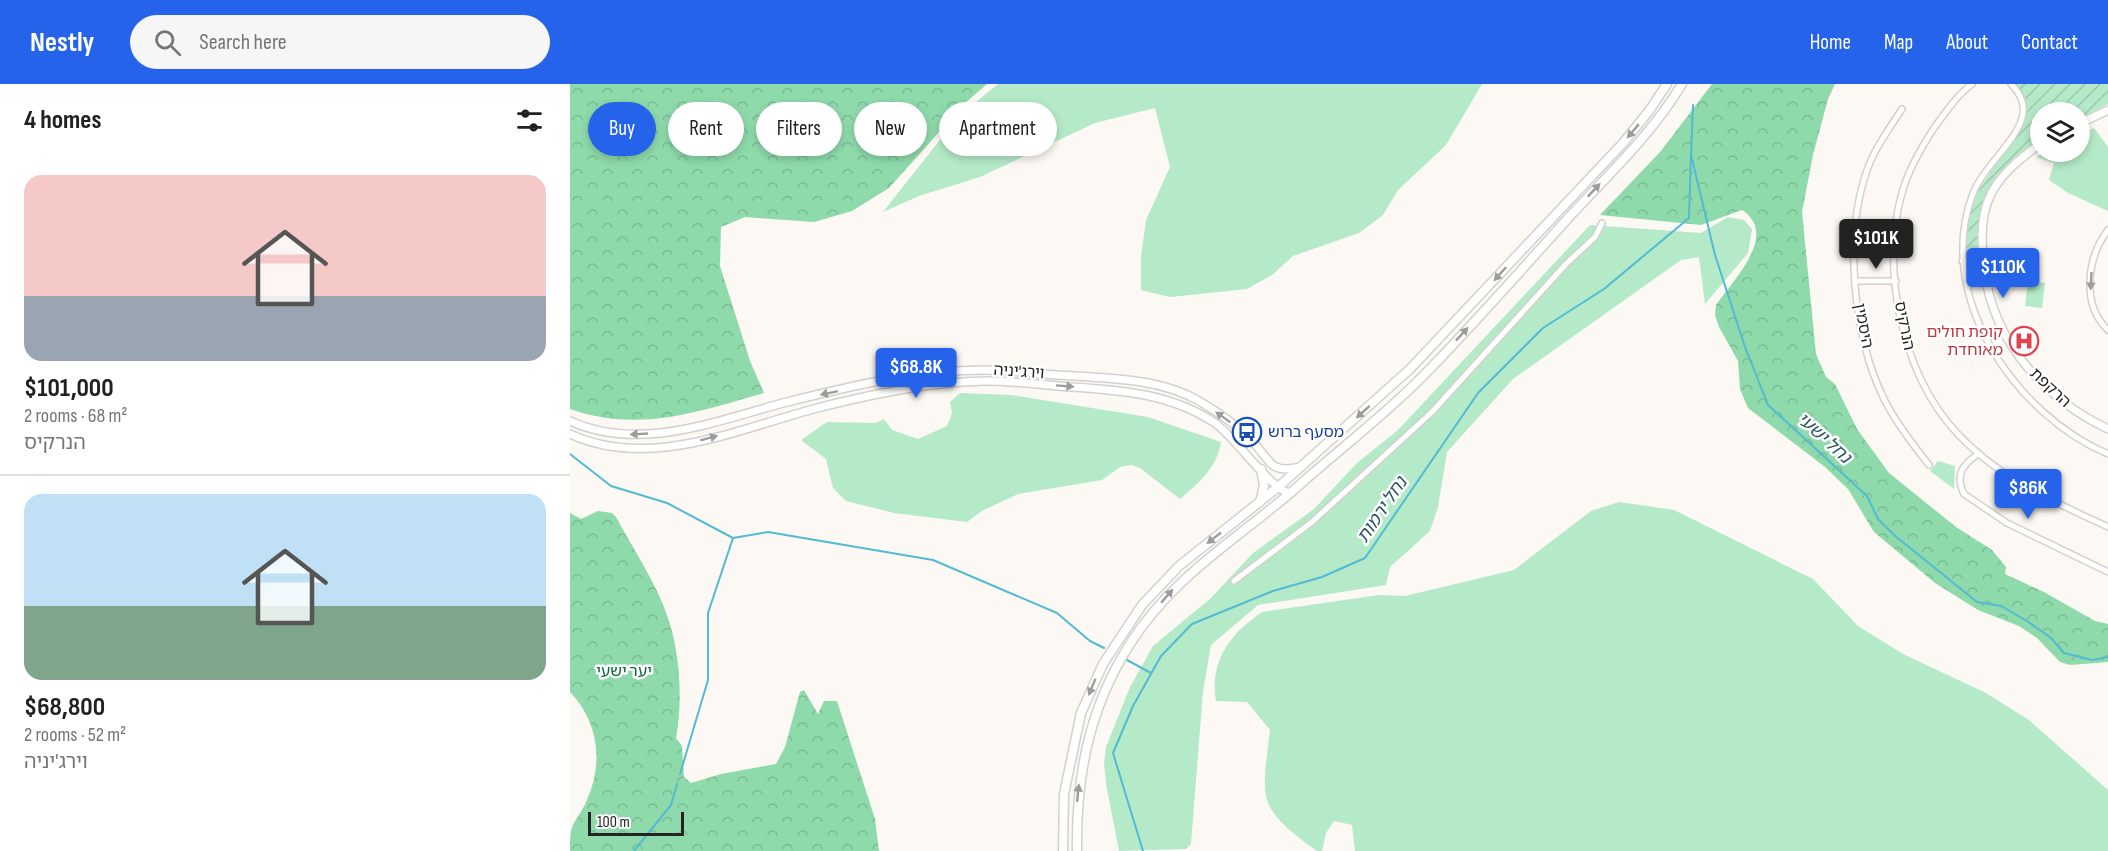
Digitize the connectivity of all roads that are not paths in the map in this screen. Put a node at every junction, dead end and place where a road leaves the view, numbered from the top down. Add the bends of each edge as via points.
1 (1667, 84) edge
2 (1682, 84) edge
3 (1972, 84) edge
4 (2011, 84) edge
5 (1902, 109) dead end
6 (2108, 110) edge
7 (2090, 119) edge
8 (2030, 151) edge
9 (1602, 223) dead end
10 (2108, 230) edge
11 (1983, 260) junction
12 (1962, 261) junction
13 (1855, 281) junction
14 (1896, 281) junction
15 (2108, 330) edge
16 (570, 421) edge
17 (2108, 429) edge
18 (570, 434) edge
19 (1978, 454) junction
20 (2108, 454) edge
21 (1929, 465) dead end
22 (1303, 466) junction
23 (1261, 469) junction
24 (1277, 488) junction
25 (1290, 493) junction
26 (1260, 502) junction
27 (2108, 527) edge
28 (2108, 572) edge
29 (1234, 581) dead end
30 (1078, 849) edge
31 (1064, 851) edge

1 -> 22 highway via 1623,143 1455,323
25 -> 2 highway via 1422,377 1637,144
3 - 14 street, הנרקיס via 1924,143 1907,178 1896,227
4 - 12 street via 2023,102 2022,118 1973,193 1962,238
5 - 13 street, היסמין via 1871,160 1863,185 1856,214
6 - 7 street
8 - 11 street, הרקפת via 1990,195 1983,224
9 - 29 street via 1595,237 1432,412 1312,522
10 -> 15 street via 2092,263 2090,287 2100,321
11 - 12 street
11 - 17 street, הרקפת via 1995,313 2015,352 2057,399
12 - 20 street via 1965,283 1980,324 2020,390 2059,428
13 - 14 street
13 - 21 street, היסמין via 1862,330 1875,377 1897,422
14 - 19 street, הנרקיס via 1905,337 1917,374 1941,414
22 -> 16 street, וירג'יניה via 1274,466 1227,419 1178,391 1120,379 986,370 909,376 677,431 602,433
18 -> 23 street, וירג'יניה via 601,445 653,449 912,387 988,381 1119,390 1169,400 1214,423
19 - 27 street, הנרקיס via 2028,490
19 - 28 street via 1961,469 1964,494 2007,523
22 - 24 highway
23 - 24 street, וירג'יניה
23 - 26 highway via 1264,486
24 - 25 street, וירג'יניה
24 - 26 highway
30 -> 25 highway via 1077,796 1086,743 1104,690 1131,642 1188,574
26 -> 31 highway via 1160,585 1102,664 1074,740 1064,794

